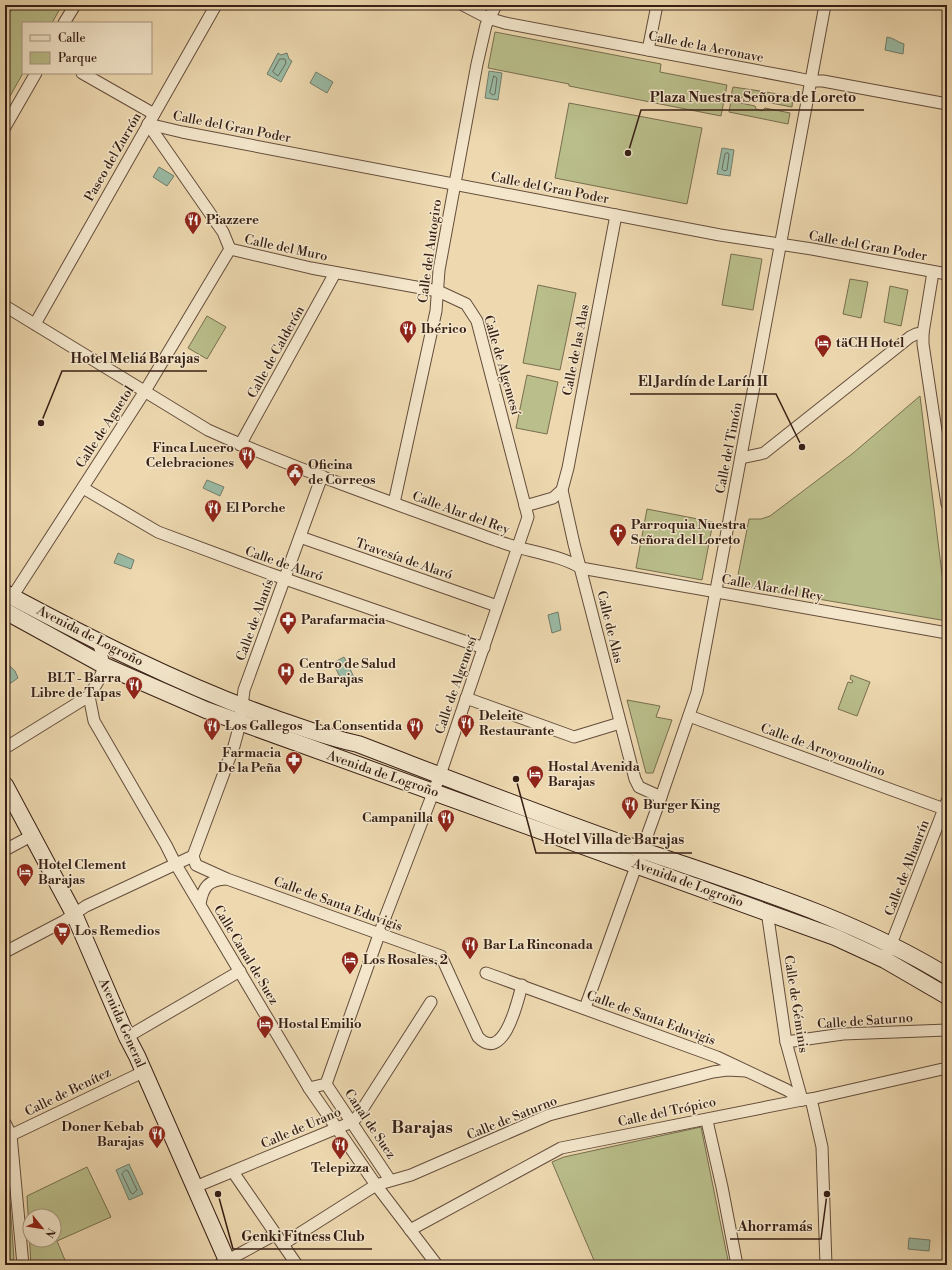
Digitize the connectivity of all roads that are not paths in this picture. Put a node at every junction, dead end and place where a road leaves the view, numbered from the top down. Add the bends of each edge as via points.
1 (74, 5) edge
2 (216, 5) edge
3 (463, 5) edge
4 (496, 5) edge
5 (657, 5) edge
6 (825, 5) edge
7 (488, 18) junction
8 (65, 22) edge
9 (648, 50) junction
10 (35, 74) edge
11 (84, 74) edge
12 (811, 81) junction
13 (947, 104) edge
14 (151, 119) junction
15 (5, 127) edge
16 (454, 185) junction
17 (616, 215) junction
18 (781, 245) junction
19 (230, 249) junction
20 (933, 272) junction
21 (335, 273) junction
22 (947, 274) edge
23 (438, 291) junction
24 (5, 306) edge
25 (35, 324) junction
26 (923, 333) junction
27 (145, 391) junction
28 (240, 445) junction
29 (741, 458) junction
30 (322, 476) junction
31 (82, 488) junction
32 (562, 490) junction
33 (394, 503) junction
34 (947, 504) edge
35 (525, 506) junction
36 (300, 537) junction
37 (518, 548) junction
38 (581, 568) junction
39 (284, 579) junction
40 (715, 592) junction
41 (7, 600) edge
42 (497, 606) junction
43 (947, 632) edge
44 (97, 640) junction
45 (484, 648) junction
46 (105, 666) junction
47 (89, 696) junction
48 (466, 698) junction
49 (242, 707) junction
50 (689, 716) junction
51 (620, 723) junction
52 (240, 724) junction
53 (5, 748) edge
54 (440, 775) junction
55 (5, 785) edge
56 (433, 791) junction
57 (661, 797) junction
58 (946, 807) edge
59 (33, 835) junction
60 (5, 850) edge
61 (192, 856) junction
62 (639, 857) junction
63 (175, 863) junction
64 (226, 879) junction
65 (200, 904) junction
66 (767, 911) junction
67 (74, 914) junction
68 (379, 934) junction
69 (892, 945) junction
70 (5, 952) edge
71 (885, 960) junction
72 (240, 971) junction
73 (486, 973) dead end
74 (947, 976) edge
75 (522, 985) junction
76 (947, 996) edge
77 (431, 1002) dead end
78 (585, 1008) junction
79 (947, 1030) edge
80 (127, 1037) junction
81 (786, 1042) junction
82 (947, 1068) edge
83 (143, 1072) junction
84 (746, 1072) junction
85 (326, 1084) junction
86 (309, 1088) junction
87 (807, 1100) junction
88 (707, 1121) dead end
89 (352, 1122) junction
90 (5, 1123) edge
91 (336, 1128) junction
92 (8, 1136) edge
93 (233, 1172) junction
94 (390, 1180) junction
95 (376, 1185) junction
96 (195, 1187) junction
97 (410, 1230) junction
98 (276, 1234) junction
99 (283, 1244) junction
100 (225, 1263) edge
101 (23, 1265) edge
102 (296, 1265) edge
103 (436, 1265) edge
104 (736, 1265) edge
105 (826, 1265) edge

1 - 8 street
2 - 14 street, Paseo del Zurrón
3 - 7 street, Calle de la Aeronave
4 - 7 street, Calle del Autogiro
5 - 9 street
6 - 12 street, Calle del Timón
7 - 9 street, Calle de la Aeronave
7 - 16 street, Calle del Autogiro
9 - 12 street, Calle de la Aeronave
10 - 15 street
11 - 14 street, Calle del Muro
12 - 13 street, Calle de la Aeronave via 823,80
12 - 18 street, Calle del Timón
14 - 16 street, Calle del Gran Poder via 190,134
14 - 19 street, Calle del Muro via 223,232
14 - 25 street, Paseo del Zurrón
16 - 17 street, Calle del Gran Poder
16 - 23 street, Calle del Autogiro via 439,270
17 - 18 street, Calle del Gran Poder
17 - 32 street, Calle de las Alas
18 - 20 street, Calle del Gran Poder
18 - 29 street, Calle del Timón
19 - 21 street, Calle del Muro
19 - 27 street, Calle de Aguetol
20 - 22 street, Calle del Gran Poder
20 - 26 street
21 - 23 street, Calle del Muro
21 - 28 street, Calle de Calderón
23 - 33 street, Calle del Autogiro via 436,311
23 - 35 street, Calle de Algemesí via 466,304 477,321
24 - 25 street, Calle Alar del Rey
25 - 27 street, Calle Alar del Rey
26 - 29 street via 910,337 764,453
26 - 34 street
27 - 28 street, Calle Alar del Rey via 208,430
27 - 31 street, Calle de Aguetol
28 - 30 street, Calle Alar del Rey
29 - 40 street, Calle del Timón
30 - 33 street, Calle Alar del Rey
30 - 36 street, Calle de Alanís
31 - 39 street, Calle de Alaró via 158,532
31 - 41 street, Calle de Aguetol
32 - 35 street via 553,498
32 - 38 street, Calle de Alas
33 - 37 street, Calle Alar del Rey
35 - 37 street, Calle de Algemesí via 528,518
36 - 39 street, Calle de Alanís
36 - 42 street, Travesía de Alaró
37 - 38 street, Calle Alar del Rey via 571,562
37 - 42 street, Calle de Algemesí
38 - 40 street, Calle Alar del Rey
38 - 51 street, Calle de Alas
39 - 45 street, Calle de Alaró
39 - 49 street, Calle de Alanís via 244,690
40 - 43 street, Calle Alar del Rey
40 - 50 street, Calle del Timón via 697,692
41 - 44 main road, Avenida de Logroño
41 - 46 main road, Avenida de Logroño
42 - 45 street, Calle de Algemesí
44 - 46 street
44 - 49 main road, Avenida de Logroño via 173,678
45 - 48 street, Calle de Algemesí
46 - 47 street
46 - 52 main road, Avenida de Logroño
47 - 53 street
47 - 63 street, Calle Canal de Suez via 94,721
48 - 51 street via 574,737
48 - 54 street, Calle de Algemesí
49 - 52 street
49 - 54 main road, Avenida de Logroño via 332,739 358,744
50 - 57 street, Calle del Timón
50 - 58 street, Calle de Arroyomolino
51 - 57 street, Calle de Alas via 639,787
52 - 56 main road, Avenida de Logroño
52 - 61 street
54 - 56 street, Calle de Algemesí
54 - 62 main road, Avenida de Logroño
55 - 59 main road, Avenida General
56 - 62 main road, Avenida de Logroño
56 - 68 street, Calle de Algemesí
57 - 62 street, Calle del Timón
58 - 69 street, Calle de Alhaurín
59 - 60 street
59 - 67 main road, Avenida General
61 - 63 street
61 - 64 street, Calle de Santa Eduvigis via 196,866
62 - 66 main road, Avenida de Logroño
62 - 69 main road, Avenida de Logroño via 822,915
62 - 78 street, Calle del Timón
63 - 65 street, Calle Canal de Suez
63 - 67 street
64 - 65 street via 214,880 202,891
64 - 68 street, Calle de Santa Eduvigis
65 - 72 street, Calle Canal de Suez
66 - 71 main road, Avenida de Logroño via 835,937
66 - 81 street, Calle de Géminis
67 - 70 street
67 - 80 main road, Avenida General
68 - 75 street, Calle de Santa Eduvigis via 441,956 478,1037 483,1042 495,1042 507,1030 512,1022
68 - 85 street, Calle de Algemesí
69 - 71 street, Calle de Alhaurín
69 - 74 main road, Avenida de Logroño
71 - 76 main road, Avenida de Logroño
72 - 80 street
72 - 86 street, Calle Canal de Suez
73 - 75 street, Calle de Santa Eduvigis
75 - 78 street, Calle de Santa Eduvigis
77 - 89 street, Calle de Urano
78 - 84 street, Calle de Santa Eduvigis via 717,1057
79 - 81 street, Calle de Saturno via 843,1034
80 - 83 main road, Avenida General
81 - 87 street, Calle de Géminis
82 - 87 street, Calle del Trópico
83 - 92 street, Calle de Benítez
83 - 96 main road, Avenida General
84 - 87 street, Calle de Santa Eduvigis
84 - 94 street, Calle de Saturno via 713,1072 549,1115 411,1175
85 - 86 street
85 - 89 street, Canal de Suez
86 - 91 street, Calle Canal de Suez
87 - 97 street, Calle del Trópico via 561,1148
87 - 105 street, Calle de Géminis via 822,1147
88 - 104 street
89 - 91 street, Calle de Urano
89 - 94 street, Canal de Suez
90 - 92 street
91 - 93 street, Calle de Urano
91 - 95 street, Calle Canal de Suez
92 - 101 street
93 - 96 street, Calle de Urano
93 - 98 street
94 - 95 street, Calle de Saturno
95 - 97 street, Calle Canal de Suez
95 - 99 street, Calle de Saturno
96 - 100 main road, Avenida General
97 - 103 street, Calle Canal de Suez
98 - 99 street
98 - 100 street
99 - 102 street

